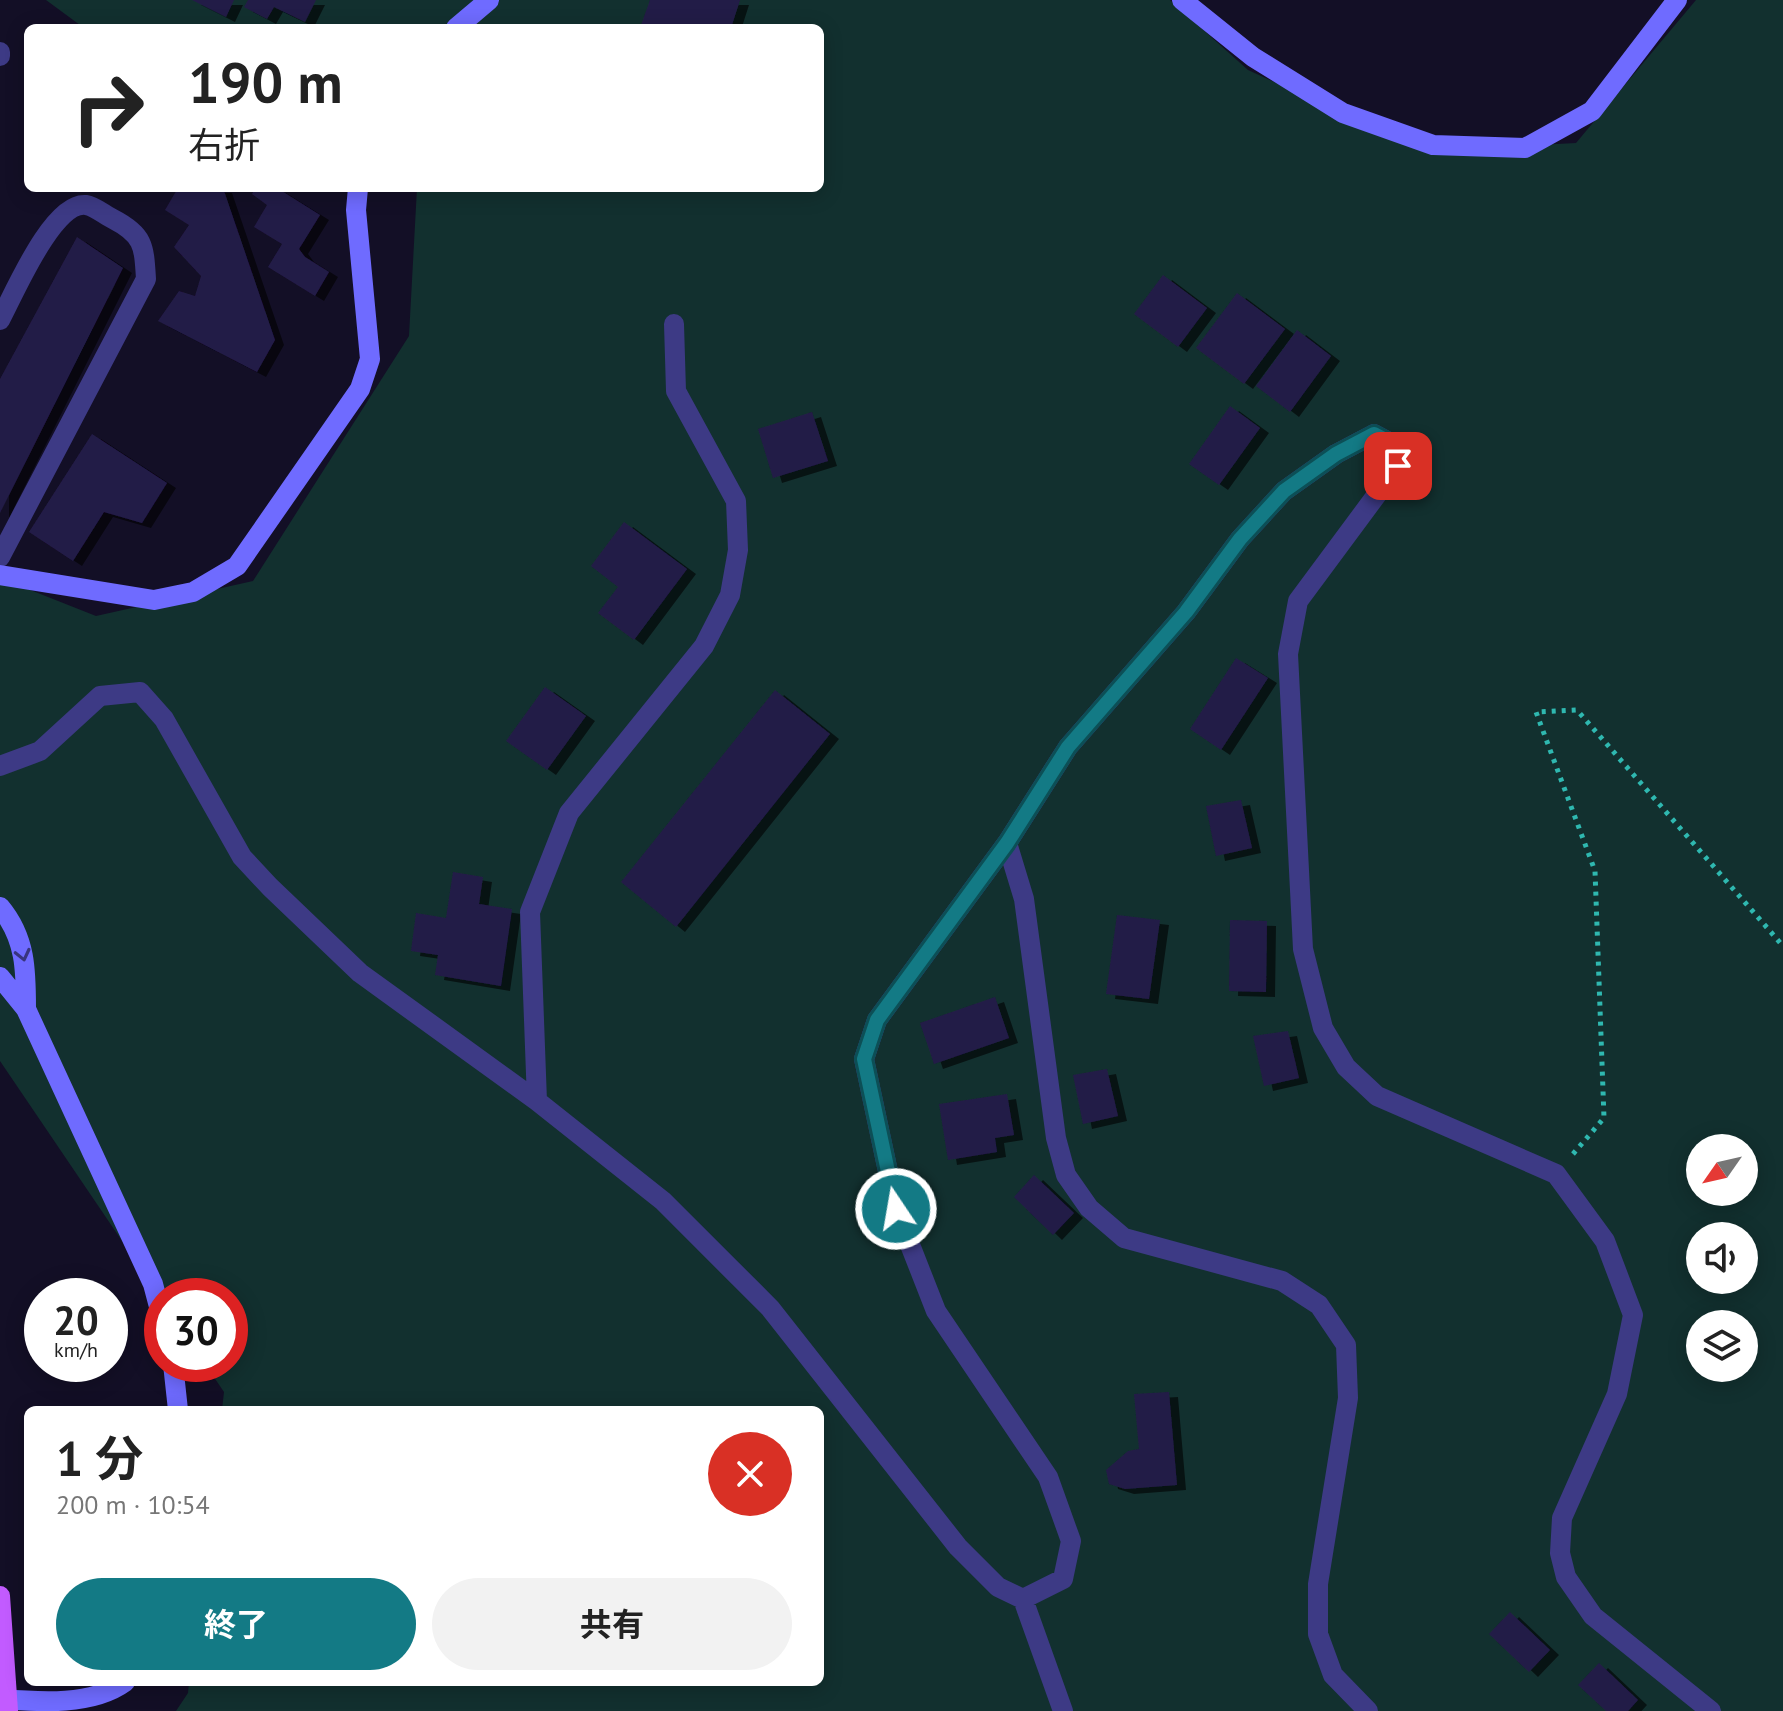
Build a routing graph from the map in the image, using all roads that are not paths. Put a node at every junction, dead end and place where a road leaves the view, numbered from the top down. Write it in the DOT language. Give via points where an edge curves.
graph roads {
  1 [pos="489,0"];
  2 [pos="1182,0"];
  3 [pos="1677,0"];
  4 [pos="461,24"];
  5 [pos="358,192"];
  6 [pos="0,320"];
  7 [pos="674,324"];
  8 [pos="0,557"];
  9 [pos="0,575"];
  10 [pos="0,766"];
  11 [pos="1007,843"];
  12 [pos="0,907"];
  13 [pos="0,977"];
  14 [pos="26,1009"];
  15 [pos="537,1101"];
  16 [pos="150,1278"];
  17 [pos="175,1382"];
  18 [pos="178,1406"];
  19 [pos="0,1596"];
  20 [pos="1023,1599"];
  21 [pos="120,1686"];
  22 [pos="5,1703"];
  23 [pos="1063,1711"];
  24 [pos="1368,1711"];
  25 [pos="1711,1711"];
  1 -- 4 [label="street"];
  2 -- 3 [label="street" via="1253,57 1343,113 1433,145 1525,148 1592,111"];
  5 -- 9 [label="street" via="370,359 360,389 237,566 193,592 154,600"];
  6 -- 8 [label="street" via="55,220 70,208 86,205 131,229 144,248 146,279"];
  7 -- 15 [label="street" via="676,391 736,501 738,550 730,595 704,646 569,813 530,912"];
  10 -- 15 [label="street" via="40,751 100,696 140,692 164,719 242,857 270,887 360,973"];
  11 -- 20 [label="street" via="885,1008 864,1059 896,1209 936,1311 1048,1477 1071,1541 1063,1579"];
  11 -- 24 [label="street" via="1024,899 1056,1138 1066,1175 1124,1238 1282,1281 1319,1305 1346,1345 1348,1398 1318,1584 1318,1634 1333,1675"];
  11 -- 25 [label="street" via="1068,747 1284,491 1374,434 1389,442 1398,466 1298,601 1288,654 1303,949 1323,1028 1346,1067 1377,1096 1556,1174 1605,1241 1633,1315 1617,1394 1562,1518 1560,1553 1566,1577 1593,1616"];
  12 -- 14 [label="street, one-way" via="12,921 26,958"];
  13 -- 14 [label="street"];
  14 -- 16 [label="street"];
  15 -- 20 [label="street" via="663,1201 770,1308 958,1547 998,1587"];
  17 -- 18 [label="street"];
  19 -- 22 [label="main road"];
  20 -- 23 [label="street"];
  21 -- 22 [label="street" via="111,1693 76,1699"];
}
